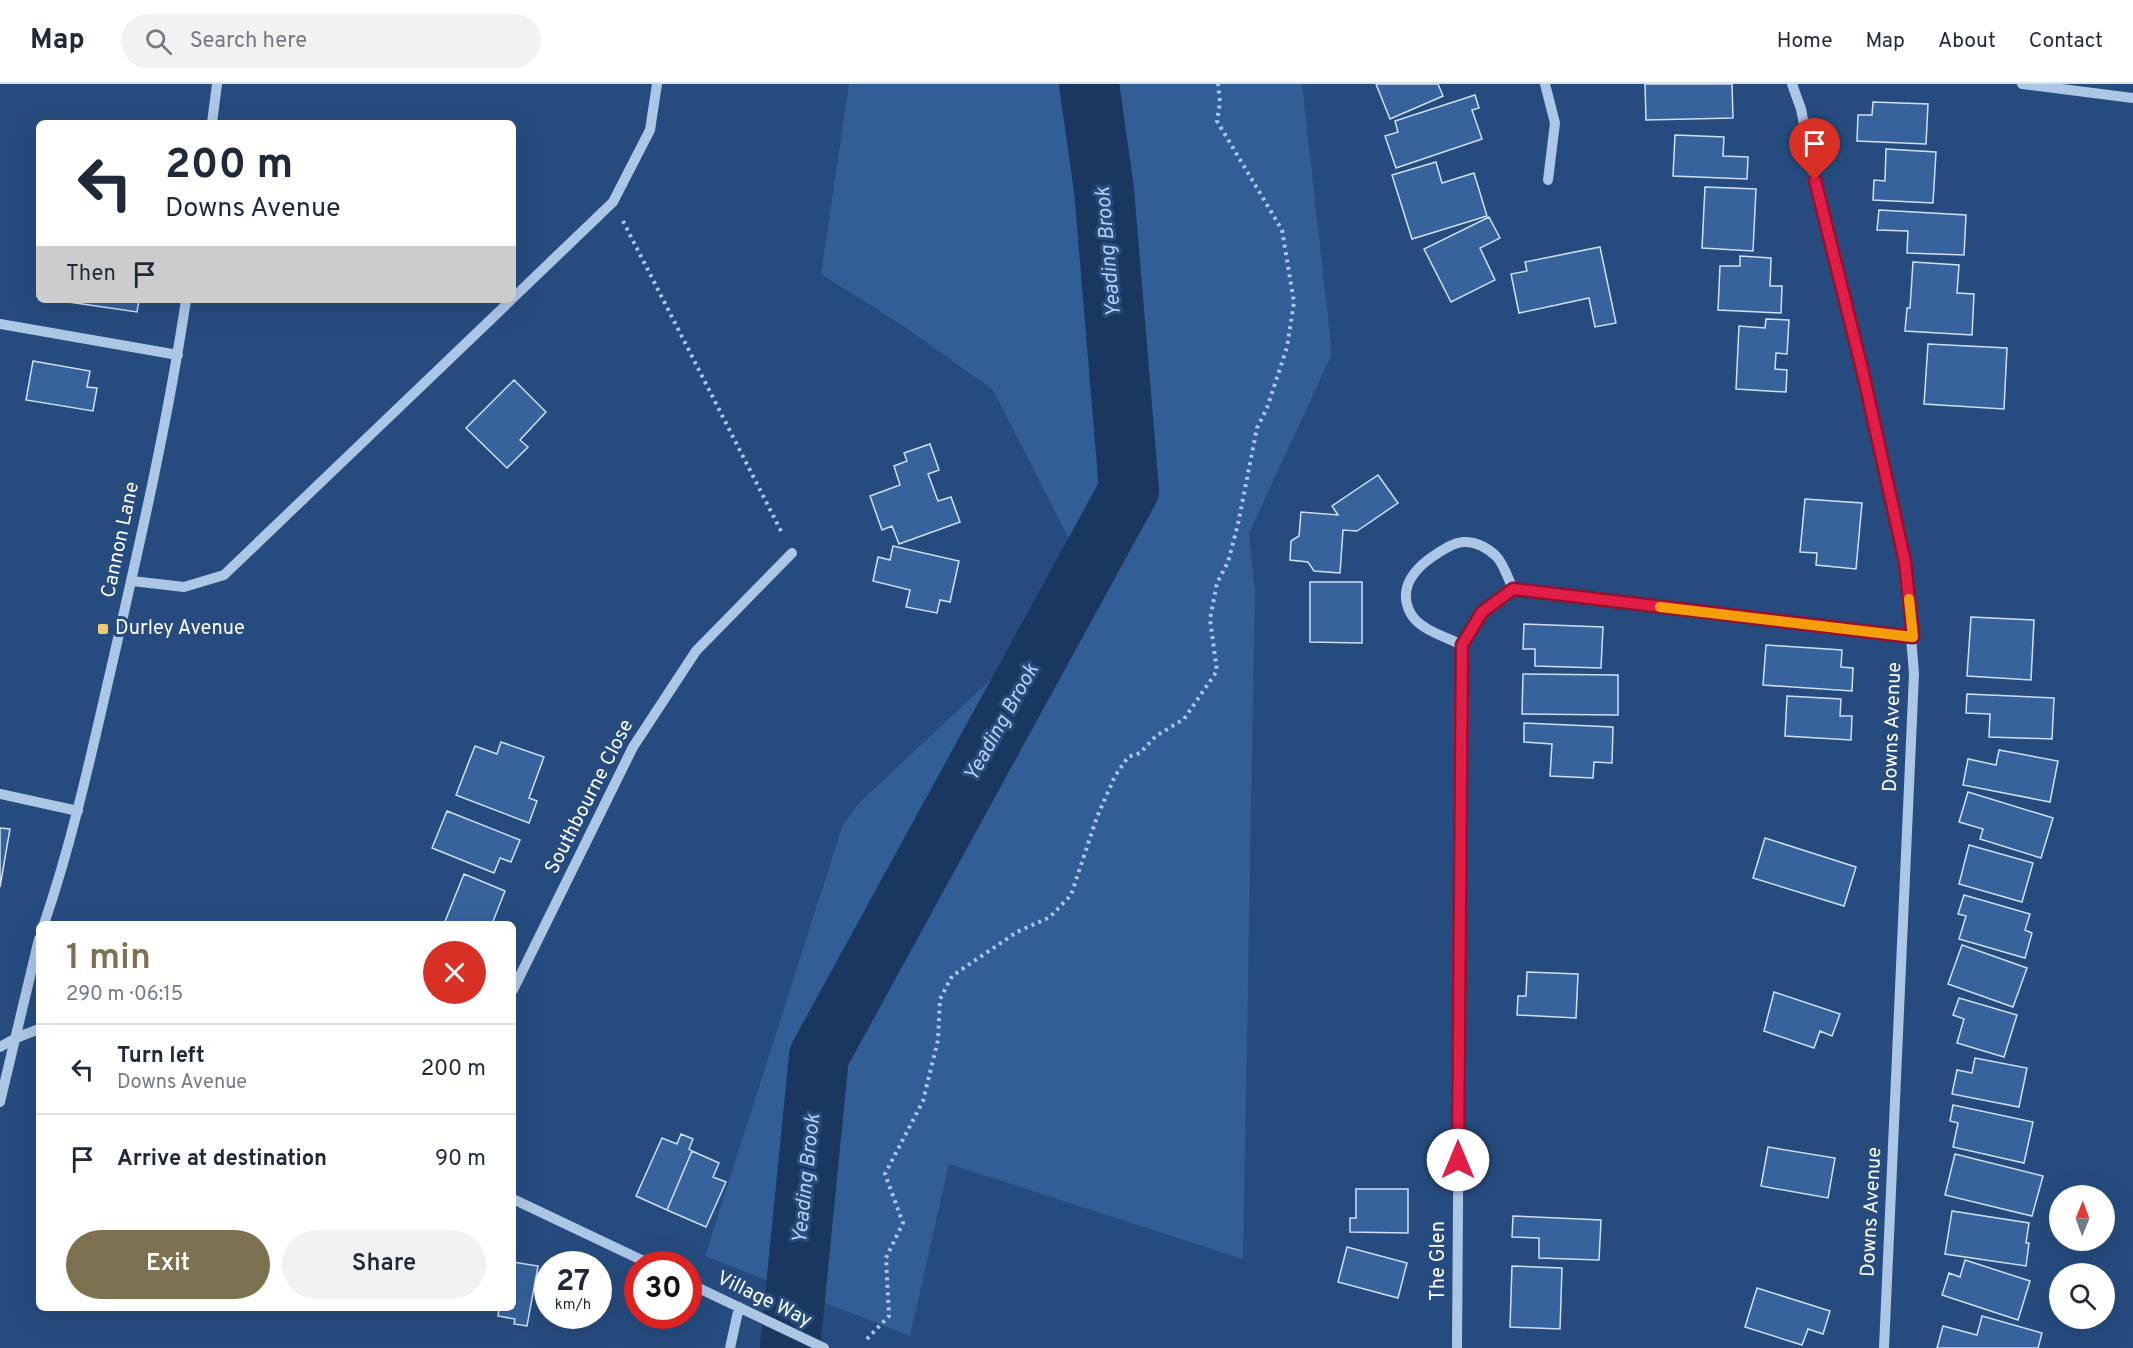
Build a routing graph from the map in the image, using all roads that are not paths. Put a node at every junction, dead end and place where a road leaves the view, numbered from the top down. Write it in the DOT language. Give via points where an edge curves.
graph roads {
  1 [pos="217,84"];
  2 [pos="657,84"];
  3 [pos="1545,84"];
  4 [pos="1792,84"];
  5 [pos="2022,84"];
  6 [pos="2133,98"];
  7 [pos="212,120"];
  8 [pos="1548,180"];
  9 [pos="516,295"];
  10 [pos="186,303"];
  11 [pos="508,303"];
  12 [pos="0,324"];
  13 [pos="178,355"];
  14 [pos="792,554"];
  15 [pos="132,581"];
  16 [pos="1513,589"];
  17 [pos="1913,637"];
  18 [pos="1462,645"];
  19 [pos="0,794"];
  20 [pos="78,811"];
  21 [pos="45,921"];
  22 [pos="36,952"];
  23 [pos="516,984"];
  24 [pos="36,1030"];
  25 [pos="16,1038"];
  26 [pos="0,1047"];
  27 [pos="0,1102"];
  28 [pos="516,1200"];
  29 [pos="624,1252"];
  30 [pos="702,1290"];
  31 [pos="739,1307"];
  32 [pos="730,1348"];
  33 [pos="824,1348"];
  34 [pos="1457,1348"];
  35 [pos="1884,1348"];
  1 -- 7 [label="street"];
  2 -- 9 [label="street" via="650,130 614,202"];
  3 -- 8 [label="street" via="1555,123"];
  4 -- 17 [label="street, Downs Avenue" via="1903,551"];
  5 -- 6 [label="street"];
  10 -- 13 [label="street, Cannon Lane"];
  11 -- 15 [label="street" via="224,574 184,587"];
  12 -- 13 [label="street"];
  13 -- 15 [label="street, Cannon Lane"];
  14 -- 23 [label="street, Southbourne Close" via="696,651 633,747"];
  15 -- 20 [label="street, Cannon Lane"];
  16 -- 17 [label="street"];
  16 -- 18 [label="street" via="1482,612"];
  16 -- 18 [label="street" via="1497,557 1482,545 1450,545 1422,563 1410,577 1406,596 1411,614 1421,625"];
  17 -- 35 [label="street, Downs Avenue"];
  18 -- 34 [label="street, The Glen"];
  19 -- 20 [label="street"];
  20 -- 21 [label="street, Cannon Lane"];
  22 -- 25 [label="street"];
  24 -- 25 [label="street"];
  25 -- 26 [label="street"];
  25 -- 27 [label="street"];
  28 -- 29 [label="street"];
  30 -- 31 [label="street, Village Way"];
  31 -- 32 [label="street"];
  31 -- 33 [label="street, Village Way"];
}
